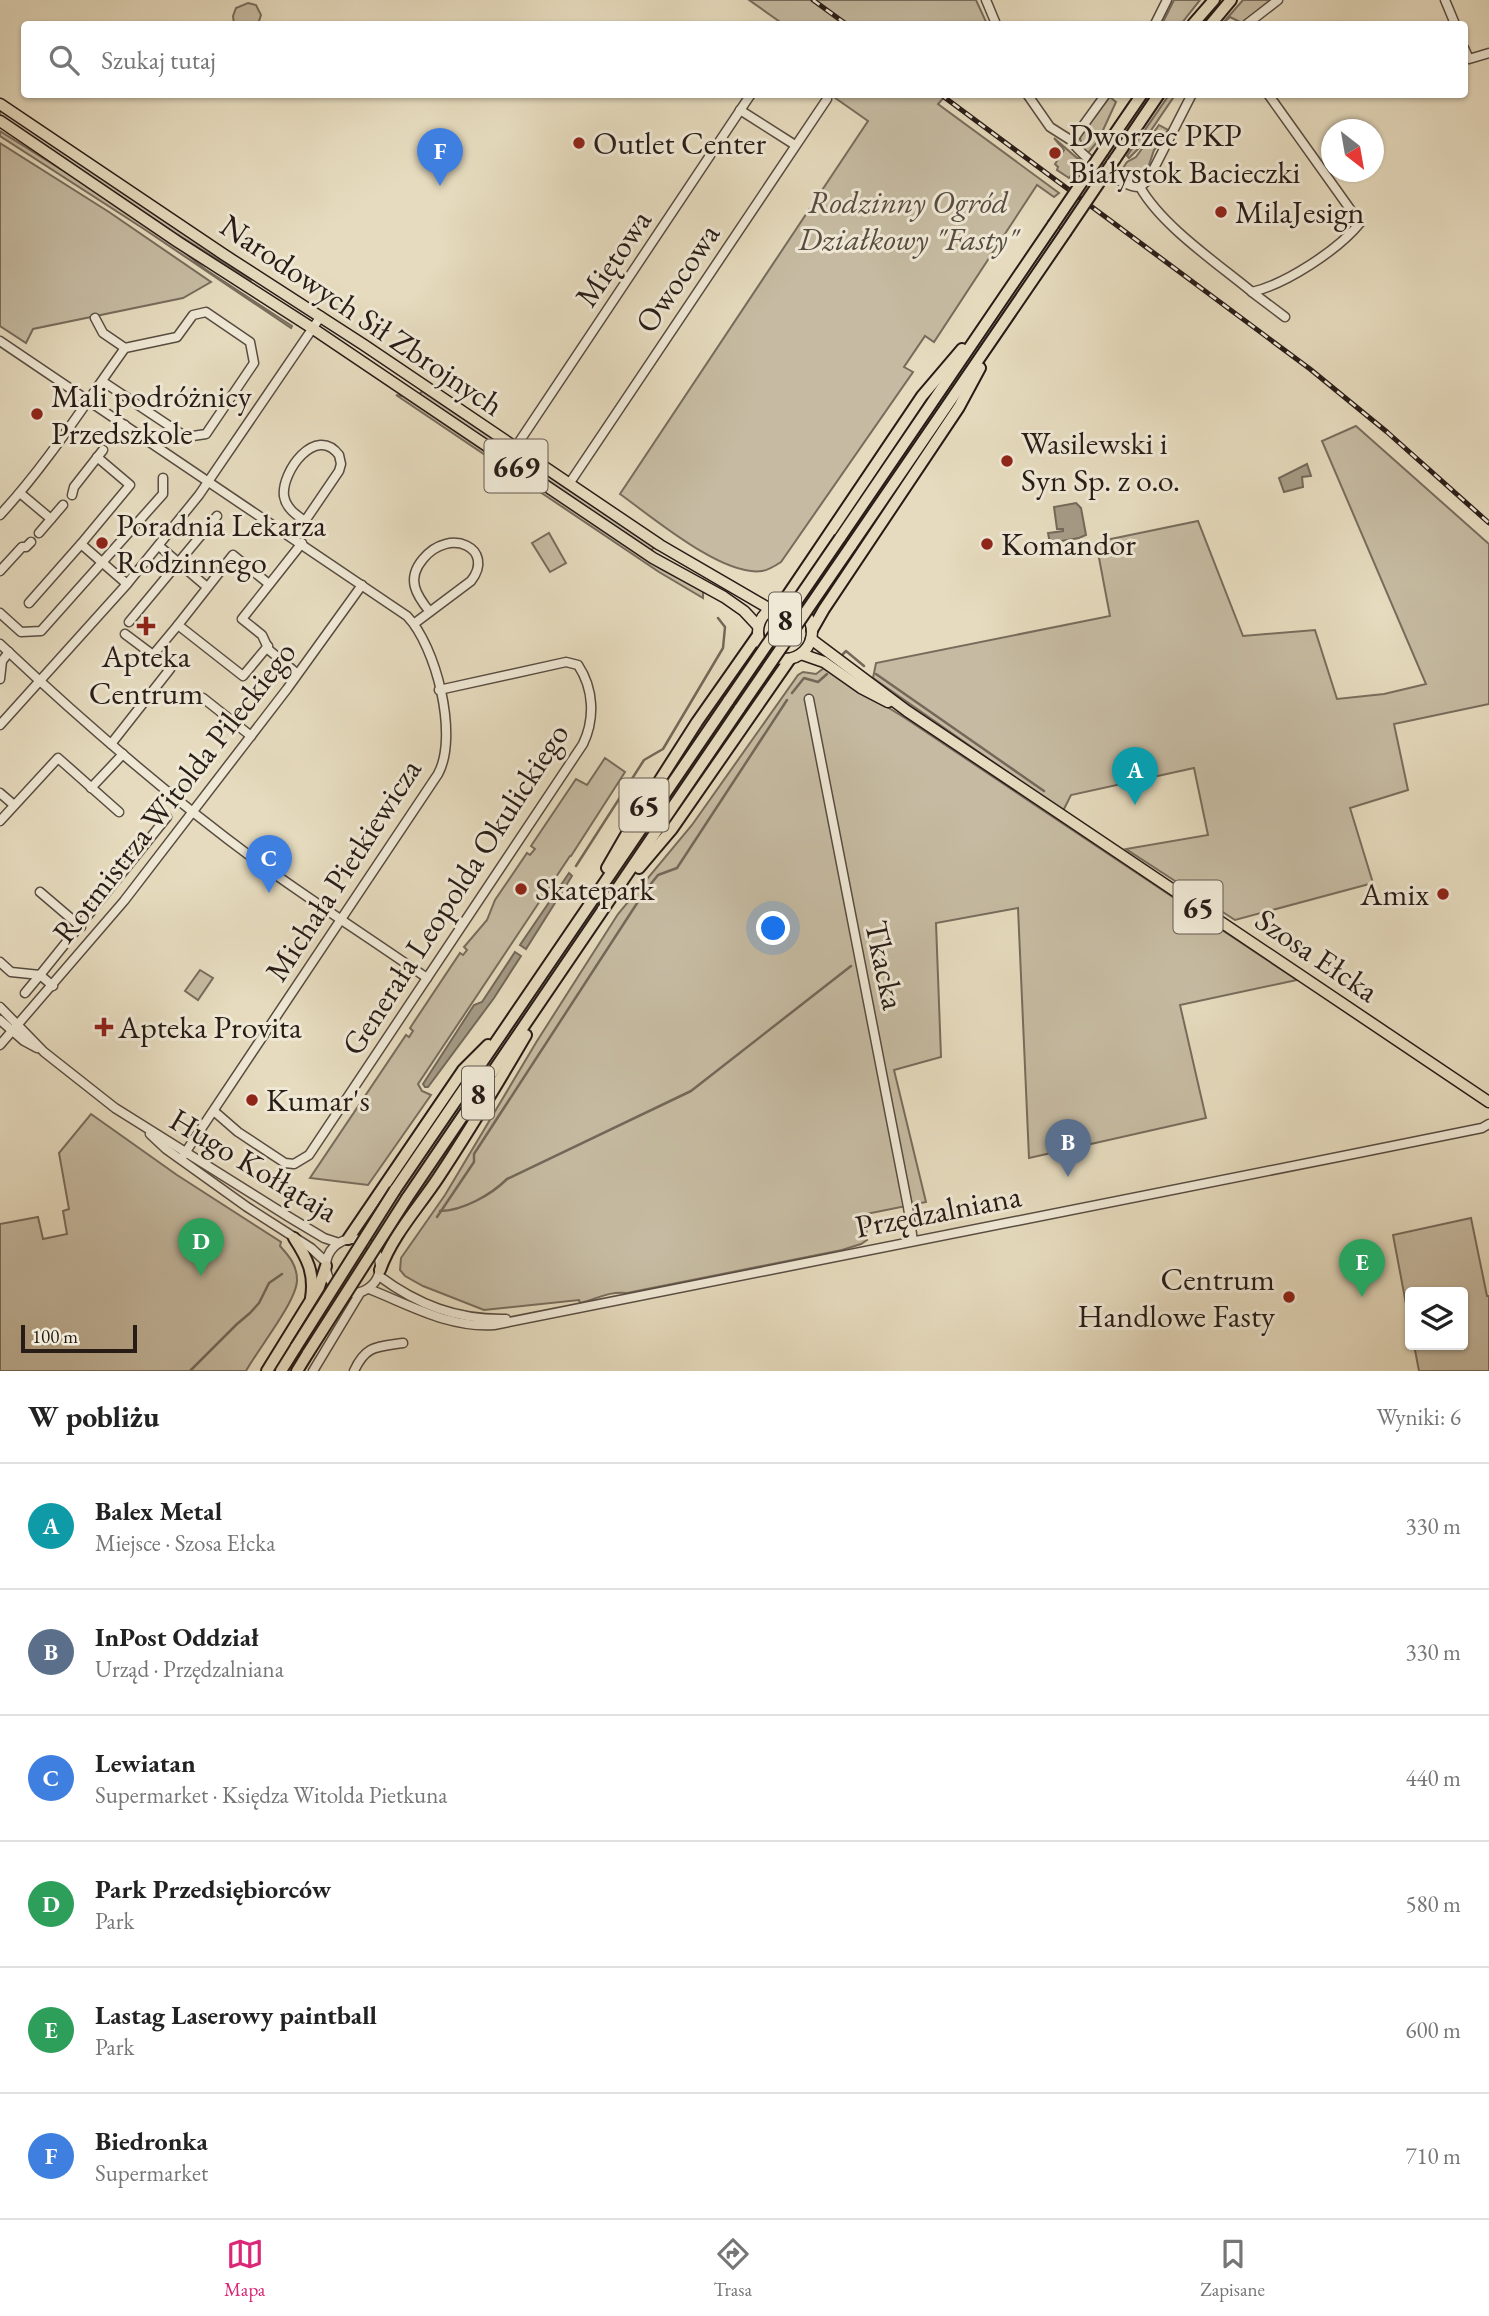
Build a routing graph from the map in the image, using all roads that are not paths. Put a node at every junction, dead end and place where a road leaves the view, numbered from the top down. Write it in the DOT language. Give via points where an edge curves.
graph roads {
  1 [pos="986,0"];
  2 [pos="1167,0"];
  3 [pos="1212,0"];
  4 [pos="1231,0"];
  5 [pos="1278,0"];
  6 [pos="1445,0"];
  7 [pos="995,21"];
  8 [pos="1156,21"];
  9 [pos="1196,21"];
  10 [pos="1214,21"];
  11 [pos="1251,21"];
  12 [pos="1454,21"];
  13 [pos="1489,53"];
  14 [pos="1468,56"];
  15 [pos="748,98"];
  16 [pos="1030,98"];
  17 [pos="1103,98"];
  18 [pos="1139,98"];
  19 [pos="1156,98"];
  20 [pos="1190,98"];
  21 [pos="1271,98"];
  22 [pos="827,99"];
  23 [pos="0,104"];
  24 [pos="740,110"];
  25 [pos="0,121"];
  26 [pos="1072,141"];
  27 [pos="795,145"];
  28 [pos="1140,187"];
  29 [pos="265,280"];
  30 [pos="257,292"];
  31 [pos="1252,292"];
  32 [pos="321,316"];
  33 [pos="1285,317"];
  34 [pos="95,318"];
  35 [pos="313,328"];
  36 [pos="975,338"];
  37 [pos="0,341"];
  38 [pos="989,346"];
  39 [pos="125,348"];
  40 [pos="372,350"];
  41 [pos="362,363"];
  42 [pos="102,381"];
  43 [pos="90,401"];
  44 [pos="125,425"];
  45 [pos="111,440"];
  46 [pos="515,448"];
  47 [pos="163,478"];
  48 [pos="209,480"];
  49 [pos="569,484"];
  50 [pos="20,493"];
  51 [pos="72,495"];
  52 [pos="63,505"];
  53 [pos="0,515"];
  54 [pos="217,516"];
  55 [pos="51,519"];
  56 [pos="305,521"];
  57 [pos="39,533"];
  58 [pos="298,540"];
  59 [pos="31,542"];
  60 [pos="81,544"];
  61 [pos="660,545"];
  62 [pos="159,546"];
  63 [pos="653,558"];
  64 [pos="102,563"];
  65 [pos="179,564"];
  66 [pos="0,571"];
  67 [pos="127,584"];
  68 [pos="269,584"];
  69 [pos="362,585"];
  70 [pos="207,587"];
  71 [pos="29,603"];
  72 [pos="775,607"];
  73 [pos="430,612"];
  74 [pos="0,613"];
  75 [pos="129,622"];
  76 [pos="415,624"];
  77 [pos="178,625"];
  78 [pos="758,630"];
  79 [pos="125,634"];
  80 [pos="812,635"];
  81 [pos="0,643"];
  82 [pos="268,646"];
  83 [pos="9,652"];
  84 [pos="153,655"];
  85 [pos="795,656"];
  86 [pos="294,671"];
  87 [pos="0,679"];
  88 [pos="40,680"];
  89 [pos="866,680"];
  90 [pos="851,682"];
  91 [pos="439,690"];
  92 [pos="203,698"];
  93 [pos="809,699"];
  94 [pos="907,711"];
  95 [pos="0,725"];
  96 [pos="251,736"];
  97 [pos="111,744"];
  98 [pos="123,754"];
  99 [pos="91,788"];
  100 [pos="0,793"];
  101 [pos="14,805"];
  102 [pos="193,811"];
  103 [pos="119,812"];
  104 [pos="167,817"];
  105 [pos="0,821"];
  106 [pos="109,891"];
  107 [pos="40,892"];
  108 [pos="613,896"];
  109 [pos="124,901"];
  110 [pos="591,903"];
  111 [pos="341,920"];
  112 [pos="81,927"];
  113 [pos="0,962"];
  114 [pos="40,975"];
  115 [pos="427,978"];
  116 [pos="53,986"];
  117 [pos="550,989"];
  118 [pos="25,993"];
  119 [pos="0,1007"];
  120 [pos="0,1020"];
  121 [pos="507,1026"];
  122 [pos="16,1028"];
  123 [pos="0,1045"];
  124 [pos="1489,1102"];
  125 [pos="215,1112"];
  126 [pos="1489,1124"];
  127 [pos="184,1156"];
  128 [pos="294,1238"];
  129 [pos="344,1241"];
  130 [pos="913,1241"];
  131 [pos="326,1264"];
  132 [pos="380,1273"];
  133 [pos="365,1291"];
  134 [pos="310,1301"];
  135 [pos="520,1319"];
  136 [pos="403,1343"];
  137 [pos="267,1371"];
  138 [pos="281,1371"];
  139 [pos="297,1371"];
  140 [pos="313,1371"];
  141 [pos="354,1371"];
  1 -- 7 [label="street"];
  2 -- 8 [label="street"];
  3 -- 9 [label="highway"];
  4 -- 10 [label="highway"];
  5 -- 11 [label="street"];
  6 -- 12 [label="street"];
  13 -- 14 [label="street"];
  15 -- 24 [label="street, Miętowa"];
  16 -- 26 [label="street" via="1050,127"];
  17 -- 26 [label="street"];
  18 -- 36 [label="highway, 8, bridge"];
  19 -- 38 [label="highway, 8, bridge"];
  20 -- 28 [label="street" via="1148,180"];
  21 -- 31 [label="street" via="1360,223 1315,261"];
  22 -- 27 [label="street, Owocowa"];
  23 -- 29 [label="main road, Narodowych Sił Zbrojnych / 669"];
  24 -- 27 [label="street"];
  24 -- 46 [label="street, Miętowa"];
  25 -- 30 [label="main road, Narodowych Sił Zbrojnych / 669"];
  26 -- 28 [label="street" via="1079,152 1123,182"];
  27 -- 49 [label="street, Owocowa"];
  28 -- 31 [label="street" via="1182,235"];
  29 -- 30 [label="main road"];
  29 -- 32 [label="main road, Narodowych Sił Zbrojnych / 669"];
  30 -- 35 [label="main road, Narodowych Sił Zbrojnych / 669"];
  31 -- 33 [label="street"];
  32 -- 35 [label="street"];
  32 -- 40 [label="main road, Narodowych Sił Zbrojnych / 669"];
  34 -- 39 [label="street" via="103,333"];
  35 -- 41 [label="main road, Narodowych Sił Zbrojnych / 669"];
  35 -- 48 [label="street"];
  36 -- 72 [label="highway" via="922,396"];
  36 -- 110 [label="highway, 8, bridge"];
  37 -- 43 [label="street, Michała Pietkiewicza"];
  38 -- 80 [label="highway" via="959,407 824,609"];
  38 -- 108 [label="highway, 8, bridge"];
  39 -- 42 [label="street"];
  39 -- 42 [label="street" via="177,337 193,315 206,312 250,342 254,363 206,434 186,437"];
  40 -- 41 [label="main road"];
  40 -- 46 [label="main road, Narodowych Sił Zbrojnych / 669"];
  41 -- 63 [label="main road, Narodowych Sił Zbrojnych / 669"];
  42 -- 43 [label="street"];
  43 -- 44 [label="street, Michała Pietkiewicza"];
  43 -- 50 [label="street"];
  44 -- 45 [label="street"];
  44 -- 48 [label="street, Michała Pietkiewicza"];
  46 -- 49 [label="main road, Narodowych Sił Zbrojnych / 669"];
  47 -- 64 [label="street" via="163,494"];
  48 -- 58 [label="street, Michała Pietkiewicza"];
  48 -- 62 [label="street"];
  49 -- 61 [label="main road, Narodowych Sił Zbrojnych / 669"];
  50 -- 53 [label="street"];
  50 -- 55 [label="street"];
  51 -- 60 [label="street" via="100,454 130,485"];
  52 -- 55 [label="street"];
  54 -- 65 [label="street"];
  55 -- 57 [label="street"];
  56 -- 56 [label="street" via="287,504 286,482 305,452 319,444 328,445 339,455 340,467"];
  56 -- 58 [label="street"];
  58 -- 68 [label="street"];
  58 -- 69 [label="street, Michała Pietkiewicza"];
  59 -- 66 [label="street"];
  60 -- 64 [label="street"];
  60 -- 71 [label="street"];
  61 -- 63 [label="main road"];
  61 -- 72 [label="main road, Narodowych Sił Zbrojnych / 669"];
  62 -- 65 [label="street"];
  62 -- 67 [label="street"];
  63 -- 78 [label="main road, Narodowych Sił Zbrojnych / 669" via="724,597 744,611"];
  64 -- 67 [label="street"];
  64 -- 74 [label="street" via="41,631 21,632"];
  65 -- 70 [label="street"];
  65 -- 75 [label="street"];
  67 -- 88 [label="street"];
  68 -- 70 [label="street" via="233,555"];
  68 -- 82 [label="street" via="242,619"];
  69 -- 76 [label="street, Michała Pietkiewicza"];
  69 -- 96 [label="street, Rotmistrza Witolda Pileckiego"];
  70 -- 77 [label="street"];
  72 -- 78 [label="main road, 65" via="764,613"];
  72 -- 80 [label="main road, 65" via="798,608 810,621"];
  73 -- 73 [label="street" via="475,576 479,565 468,546 443,543 428,553 414,572 414,588"];
  73 -- 76 [label="street"];
  76 -- 91 [label="street, Michała Pietkiewicza" via="430,652"];
  77 -- 82 [label="street" via="243,676"];
  77 -- 84 [label="street"];
  78 -- 85 [label="main road, 65" via="765,651 772,656"];
  78 -- 110 [label="highway, 65" via="637,816"];
  79 -- 84 [label="street"];
  80 -- 85 [label="main road, 65" via="808,647"];
  80 -- 89 [label="main road, Szosa Ełcka / 65"];
  81 -- 83 [label="street"];
  82 -- 86 [label="street"];
  83 -- 87 [label="street" via="2,661"];
  83 -- 88 [label="street"];
  84 -- 97 [label="street" via="170,669"];
  85 -- 90 [label="main road, Szosa Ełcka / 65" via="824,662"];
  85 -- 108 [label="highway, 65" via="671,829"];
  88 -- 95 [label="street"];
  88 -- 97 [label="street"];
  89 -- 90 [label="main road"];
  89 -- 94 [label="main road, Szosa Ełcka / 65"];
  90 -- 94 [label="main road, Szosa Ełcka / 65"];
  91 -- 111 [label="street, Michała Pietkiewicza" via="447,732 441,769"];
  91 -- 115 [label="street, Generała Leopolda Okulickiego" via="566,662 578,665 585,675 593,714 583,744"];
  92 -- 96 [label="street"];
  93 -- 130 [label="street, Tkacka"];
  94 -- 124 [label="main road, Szosa Ełcka / 65"];
  96 -- 102 [label="street, Rotmistrza Witolda Pileckiego"];
  97 -- 98 [label="street"];
  98 -- 99 [label="street"];
  98 -- 102 [label="street"];
  99 -- 101 [label="street" via="58,758"];
  99 -- 103 [label="street"];
  100 -- 101 [label="street"];
  101 -- 105 [label="street"];
  102 -- 109 [label="street, Rotmistrza Witolda Pileckiego"];
  102 -- 111 [label="street"];
  104 -- 106 [label="street"];
  106 -- 109 [label="street"];
  106 -- 112 [label="street"];
  107 -- 112 [label="street"];
  108 -- 117 [label="highway, 8"];
  109 -- 116 [label="street, Rotmistrza Witolda Pileckiego"];
  110 -- 121 [label="highway, 8"];
  111 -- 115 [label="street"];
  111 -- 125 [label="street, Michała Pietkiewicza"];
  112 -- 114 [label="street"];
  113 -- 114 [label="street" via="11,972"];
  114 -- 116 [label="street"];
  114 -- 118 [label="street"];
  115 -- 125 [label="street, Generała Leopolda Okulickiego" via="302,1161 285,1163"];
  116 -- 122 [label="street, Rotmistrza Witolda Pileckiego"];
  117 -- 132 [label="highway" via="494,1091 391,1245"];
  117 -- 139 [label="highway, 8, bridge" via="407,1198"];
  119 -- 122 [label="street, Hugo Kołłątaja"];
  120 -- 122 [label="street, Hugo Kołłątaja"];
  121 -- 129 [label="highway" via="463,1070"];
  121 -- 138 [label="highway, 8, bridge"];
  122 -- 123 [label="street, Rotmistrza Witolda Pileckiego"];
  122 -- 127 [label="street, Hugo Kołłątaja" via="85,1086"];
  125 -- 127 [label="street, Michała Pietkiewicza"];
  126 -- 130 [label="street, Przędzalniana"];
  127 -- 128 [label="street, Hugo Kołłątaja"];
  127 -- 129 [label="street, Hugo Kołłątaja" via="317,1234"];
  128 -- 131 [label="street, Hugo Kołłątaja" via="312,1248"];
  128 -- 134 [label="highway" via="312,1273"];
  129 -- 131 [label="street" via="329,1253"];
  129 -- 132 [label="street" via="369,1244 378,1255"];
  130 -- 135 [label="street, Przędzalniana"];
  131 -- 133 [label="street" via="329,1280 339,1290"];
  131 -- 134 [label="highway"];
  132 -- 133 [label="street"];
  132 -- 135 [label="street, Przędzalniana" via="415,1300 448,1313"];
  133 -- 135 [label="street, Przędzalniana" via="449,1321 484,1326"];
  133 -- 140 [label="street"];
  134 -- 137 [label="highway"];
  136 -- 141 [label="street" via="370,1349"];
}
